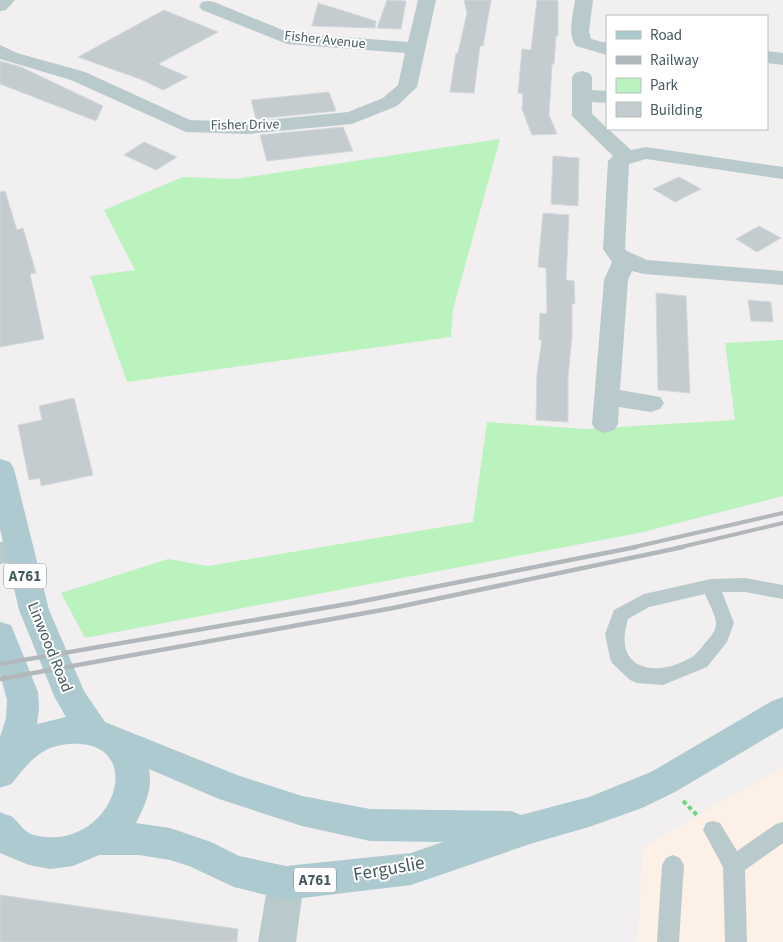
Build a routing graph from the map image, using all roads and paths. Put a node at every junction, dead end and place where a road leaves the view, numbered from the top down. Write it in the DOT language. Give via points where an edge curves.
graph roads {
  1 [pos="6,0"];
  2 [pos="427,0"];
  3 [pos="584,0"];
  4 [pos="213,3"];
  5 [pos="0,6"];
  6 [pos="190,16"];
  7 [pos="417,48"];
  8 [pos="606,49"];
  9 [pos="0,51"];
  10 [pos="768,57"];
  11 [pos="783,59"];
  12 [pos="606,97"];
  13 [pos="627,157"];
  14 [pos="783,173"];
  15 [pos="625,260"];
  16 [pos="783,278"];
  17 [pos="607,397"];
  18 [pos="652,403"];
  19 [pos="605,424"];
  20 [pos="0,469"];
  21 [pos="10,552"];
  22 [pos="711,586"];
  23 [pos="783,592"];
  24 [pos="0,634"];
  25 [pos="783,711"];
  26 [pos="103,735"];
  27 [pos="4,766"];
  28 [pos="663,782"];
  29 [pos="533,827"];
  30 [pos="0,828"];
  31 [pos="712,830"];
  32 [pos="783,831"];
  33 [pos="98,839"];
  34 [pos="673,865"];
  35 [pos="734,865"];
  36 [pos="286,883"];
  37 [pos="277,942"];
  38 [pos="668,942"];
  39 [pos="736,942"];
  1 -- 5 [label="street"];
  2 -- 7 [label="street, Fisher Drive"];
  3 -- 8 [label="street" via="580,31 583,42"];
  4 -- 6 [label="street, Fisher Avenue"];
  4 -- 7 [label="street, Fisher Avenue" via="288,38"];
  7 -- 9 [label="street, Fisher Drive" via="407,87 390,102 352,118 247,128 186,126 78,76 10,57"];
  10 -- 11 [label="street"];
  12 -- 13 [label="street" via="582,86 582,116"];
  13 -- 14 [label="street" via="646,153"];
  13 -- 15 [label="street" via="619,161 614,248 616,255"];
  15 -- 16 [label="street" via="644,266"];
  15 -- 17 [label="street" via="616,280"];
  17 -- 18 [label="street"];
  17 -- 19 [label="street"];
  20 -- 21 [label="main road, Linwood Road / A761"];
  21 -- 26 [label="main road, Linwood Road / A761" via="71,698"];
  22 -- 22 [label="lane" via="644,601 620,615 614,634 618,658 637,675 662,677 700,662 721,637 725,623"];
  22 -- 23 [label="lane" via="745,585"];
  24 -- 27 [label="main road, A761" via="23,703 18,731"];
  25 -- 28 [label="main road, Ferguslie / A761"];
  26 -- 27 [label="main road, A761" via="70,730 47,734 26,744"];
  26 -- 29 [label="main road, Ferguslie / A761" via="231,788 302,811 370,825"];
  26 -- 33 [label="main road, A761" via="127,753 134,772 134,792 126,812"];
  28 -- 29 [label="main road, Ferguslie / A761" via="588,812"];
  28 -- 31 [label="path"];
  29 -- 36 [label="main road, Ferguslie / A761" via="411,869"];
  30 -- 33 [label="main road, A761" via="4,835 21,847 42,853 66,852"];
  31 -- 35 [label="lane"];
  32 -- 35 [label="lane"];
  33 -- 36 [label="main road, Ferguslie / A761" via="139,839 170,844 198,853 234,871"];
  34 -- 38 [label="lane"];
  35 -- 39 [label="lane"];
  36 -- 37 [label="street"];
}
